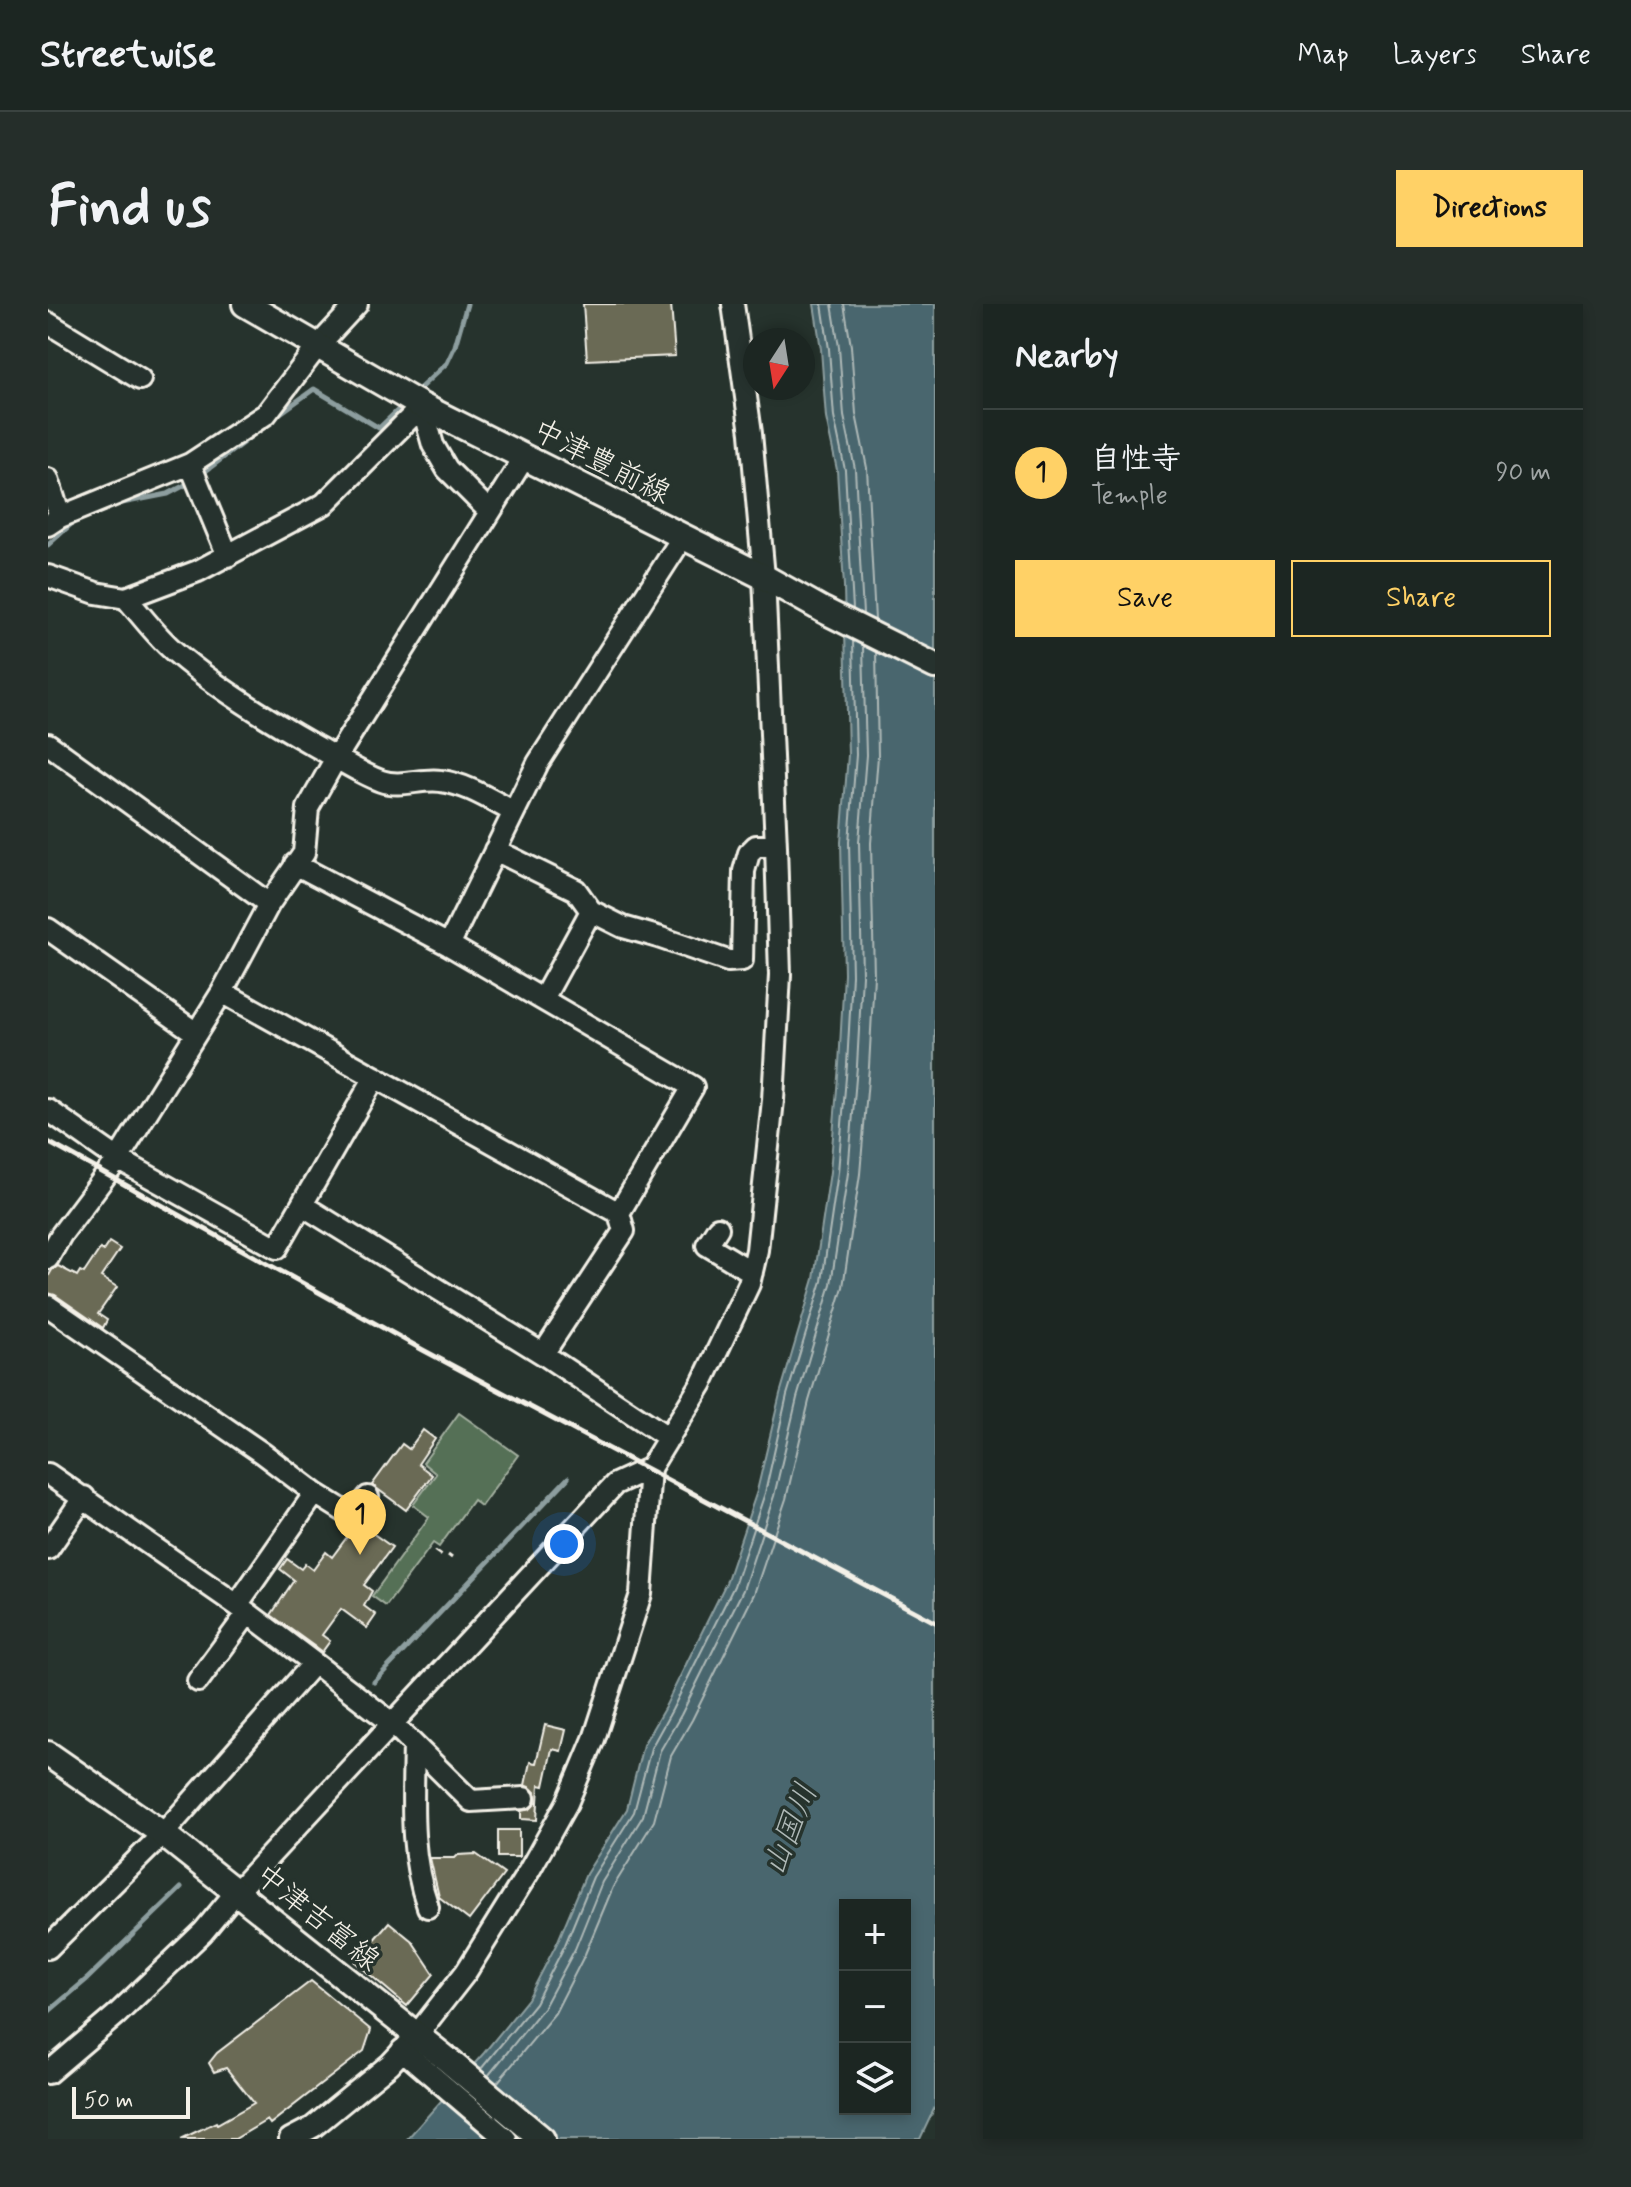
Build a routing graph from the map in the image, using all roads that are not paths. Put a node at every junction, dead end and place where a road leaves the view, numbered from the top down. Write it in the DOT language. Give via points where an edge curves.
graph roads {
  1 [pos="245,304"];
  2 [pos="357,304"];
  3 [pos="733,304"];
  4 [pos="48,323"];
  5 [pos="317,347"];
  6 [pos="140,379"];
  7 [pos="422,406"];
  8 [pos="524,458"];
  9 [pos="190,464"];
  10 [pos="48,479"];
  11 [pos="490,512"];
  12 [pos="54,521"];
  13 [pos="682,538"];
  14 [pos="228,556"];
  15 [pos="48,576"];
  16 [pos="764,577"];
  17 [pos="126,598"];
  18 [pos="935,666"];
  19 [pos="48,744"];
  20 [pos="336,758"];
  21 [pos="514,812"];
  22 [pos="776,846"];
  23 [pos="495,850"];
  24 [pos="295,864"];
  25 [pos="269,904"];
  26 [pos="591,911"];
  27 [pos="48,929"];
  28 [pos="449,945"];
  29 [pos="222,992"];
  30 [pos="543,999"];
  31 [pos="196,1033"];
  32 [pos="375,1077"];
  33 [pos="48,1110"];
  34 [pos="118,1159"];
  35 [pos="302,1205"];
  36 [pos="619,1213"];
  37 [pos="718,1228"];
  38 [pos="48,1258"];
  39 [pos="752,1272"];
  40 [pos="48,1306"];
  41 [pos="543,1354"];
  42 [pos="669,1438"];
  43 [pos="650,1468"];
  44 [pos="48,1474"];
  45 [pos="315,1493"];
  46 [pos="84,1497"];
  47 [pos="368,1497"];
  48 [pos="48,1549"];
  49 [pos="242,1609"];
  50 [pos="314,1663"];
  51 [pos="198,1681"];
  52 [pos="393,1724"];
  53 [pos="414,1745"];
  54 [pos="48,1754"];
  55 [pos="524,1798"];
  56 [pos="163,1834"];
  57 [pos="236,1892"];
  58 [pos="428,1907"];
  59 [pos="48,1948"];
  60 [pos="409,2043"];
  61 [pos="48,2073"];
  62 [pos="290,2139"];
  63 [pos="506,2139"];
  64 [pos="542,2139"];
  1 -- 5 [label="main road, 中津豊前線"];
  2 -- 5 [label="street"];
  3 -- 16 [label="street"];
  4 -- 6 [label="street"];
  5 -- 7 [label="main road, 中津豊前線"];
  5 -- 9 [label="street" via="266,414"];
  7 -- 8 [label="main road, 中津豊前線"];
  7 -- 11 [label="street" via="433,445 447,469"];
  7 -- 14 [label="street" via="324,504"];
  8 -- 11 [label="street"];
  8 -- 13 [label="main road, 中津豊前線"];
  9 -- 12 [label="street"];
  9 -- 14 [label="street"];
  10 -- 12 [label="street"];
  11 -- 20 [label="street"];
  13 -- 16 [label="main road, 中津豊前線"];
  13 -- 21 [label="street" via="538,763"];
  14 -- 17 [label="street"];
  15 -- 17 [label="street"];
  16 -- 18 [label="main road, 中津豊前線"];
  16 -- 22 [label="street"];
  17 -- 20 [label="street" via="173,651 255,711"];
  19 -- 25 [label="street"];
  20 -- 21 [label="street" via="388,783 462,785"];
  20 -- 24 [label="street" via="308,808 304,853"];
  21 -- 23 [label="street"];
  22 -- 26 [label="street" via="756,846 746,862 742,960 728,961 623,927"];
  22 -- 39 [label="street" via="780,975 773,1100"];
  23 -- 26 [label="street" via="576,890"];
  23 -- 28 [label="street"];
  24 -- 25 [label="street"];
  24 -- 28 [label="street"];
  25 -- 29 [label="street"];
  26 -- 30 [label="street"];
  27 -- 31 [label="street"];
  28 -- 30 [label="street"];
  29 -- 31 [label="street"];
  29 -- 32 [label="street"];
  30 -- 36 [label="street" via="693,1087"];
  31 -- 34 [label="street"];
  32 -- 35 [label="street"];
  32 -- 36 [label="street"];
  33 -- 34 [label="street"];
  34 -- 35 [label="street" via="277,1248"];
  34 -- 38 [label="street"];
  35 -- 41 [label="street"];
  36 -- 41 [label="street" via="624,1231"];
  37 -- 39 [label="street" via="707,1245"];
  39 -- 42 [label="street" via="702,1383"];
  40 -- 45 [label="street"];
  41 -- 42 [label="street"];
  42 -- 43 [label="street"];
  43 -- 52 [label="street" via="615,1484"];
  43 -- 60 [label="street" via="641,1594 594,1739 567,1803 529,1871 466,1972"];
  44 -- 46 [label="street"];
  45 -- 47 [label="street" via="352,1516"];
  45 -- 49 [label="street"];
  46 -- 48 [label="street"];
  46 -- 49 [label="street"];
  49 -- 50 [label="street"];
  49 -- 51 [label="street"];
  50 -- 52 [label="street"];
  50 -- 56 [label="street"];
  52 -- 53 [label="street"];
  52 -- 57 [label="street"];
  53 -- 55 [label="street" via="471,1801"];
  53 -- 58 [label="street" via="412,1828"];
  54 -- 56 [label="main road, 中津吉富線"];
  56 -- 57 [label="main road, 中津吉富線"];
  56 -- 59 [label="street"];
  57 -- 60 [label="main road, 中津吉富線"];
  57 -- 61 [label="street" via="203,1932"];
  60 -- 62 [label="street" via="313,2127"];
  60 -- 63 [label="street"];
  60 -- 64 [label="main road, 中津吉富線"];
}
